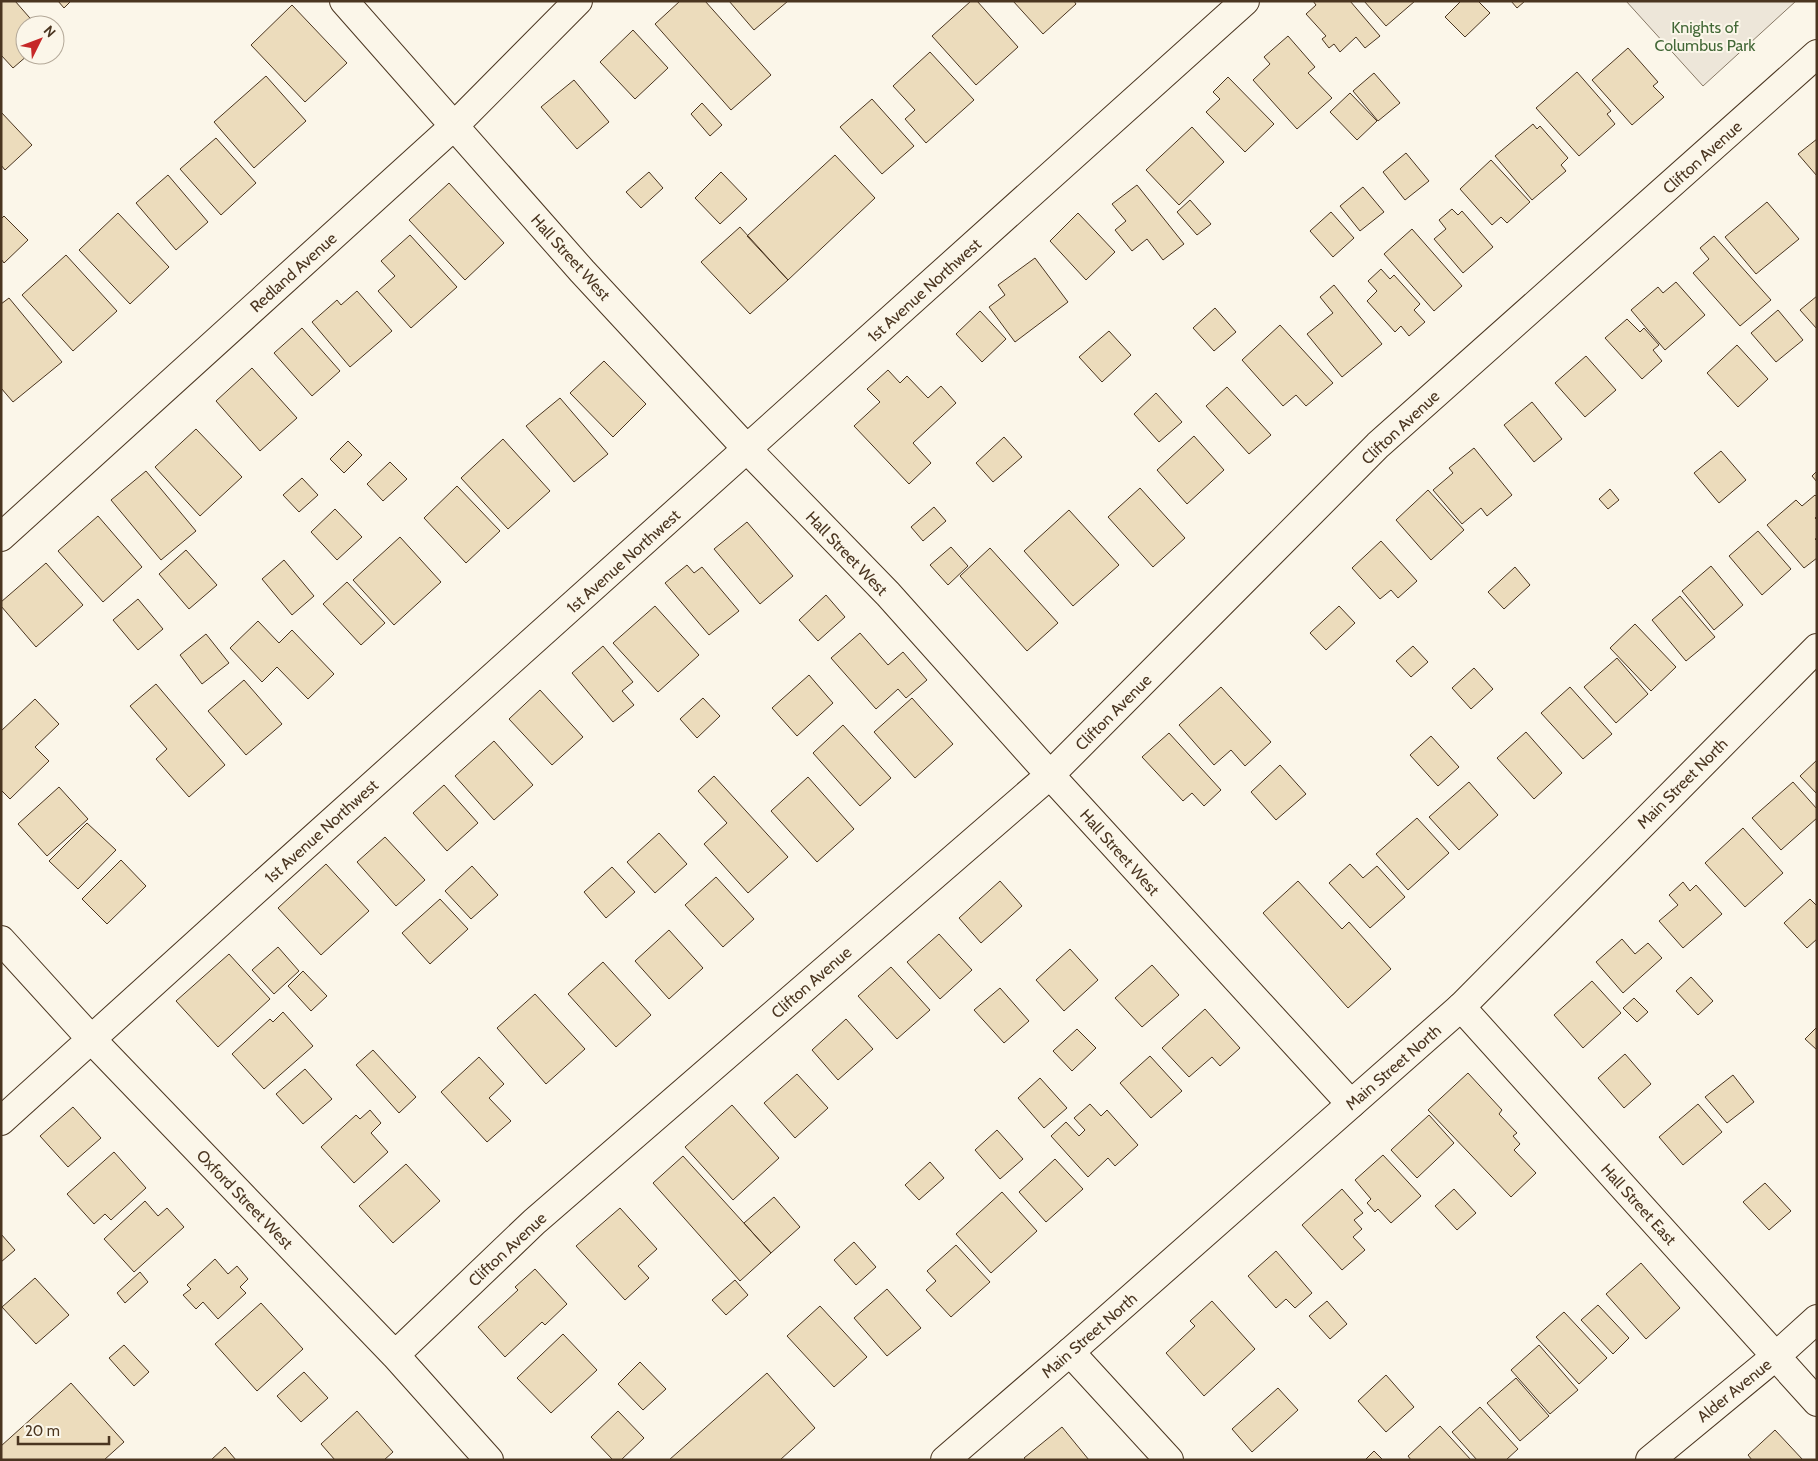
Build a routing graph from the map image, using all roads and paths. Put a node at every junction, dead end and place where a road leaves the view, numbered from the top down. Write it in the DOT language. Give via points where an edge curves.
graph roads {
  1 [pos="344,1"];
  2 [pos="578,1"];
  3 [pos="1246,1"];
  4 [pos="1817,54"];
  5 [pos="454,126"];
  6 [pos="747,450"];
  7 [pos="1,537"];
  8 [pos="1817,648"];
  9 [pos="1050,775"];
  10 [pos="1,940"];
  11 [pos="1461,1007"];
  12 [pos="92,1040"];
  13 [pos="1351,1104"];
  14 [pos="1,1121"];
  15 [pos="1817,1319"];
  16 [pos="1070,1352"];
  17 [pos="395,1355"];
  18 [pos="1776,1356"];
  19 [pos="1817,1402"];
  20 [pos="489,1460"];
  21 [pos="945,1460"];
  22 [pos="1169,1460"];
  23 [pos="1650,1460"];
  1 -- 5 [label="street, Hall Street West"];
  2 -- 5 [label="street, Redland Avenue"];
  3 -- 6 [label="street, 1st Avenue Northwest"];
  4 -- 9 [label="street, Clifton Avenue" via="1378,445"];
  5 -- 6 [label="street, Hall Street West"];
  5 -- 7 [label="street, Redland Avenue"];
  6 -- 9 [label="street, Hall Street West" via="888,594"];
  6 -- 12 [label="street, 1st Avenue Northwest"];
  8 -- 11 [label="street, Main Street North"];
  9 -- 13 [label="street, Hall Street West"];
  9 -- 17 [label="street, Clifton Avenue" via="534,1222"];
  10 -- 12 [label="street, Oxford Street West"];
  11 -- 13 [label="street, Main Street North"];
  11 -- 18 [label="street, Hall Street East"];
  12 -- 14 [label="street, 1st Avenue Northwest"];
  12 -- 17 [label="street, Oxford Street West"];
  13 -- 16 [label="street, Main Street North"];
  15 -- 18 [label="street, Alder Avenue"];
  16 -- 21 [label="street, Main Street North"];
  16 -- 22 [label="street"];
  17 -- 20 [label="street, Oxford Street West"];
  18 -- 19 [label="street, Hall Street East"];
  18 -- 23 [label="street, Alder Avenue"];
}
